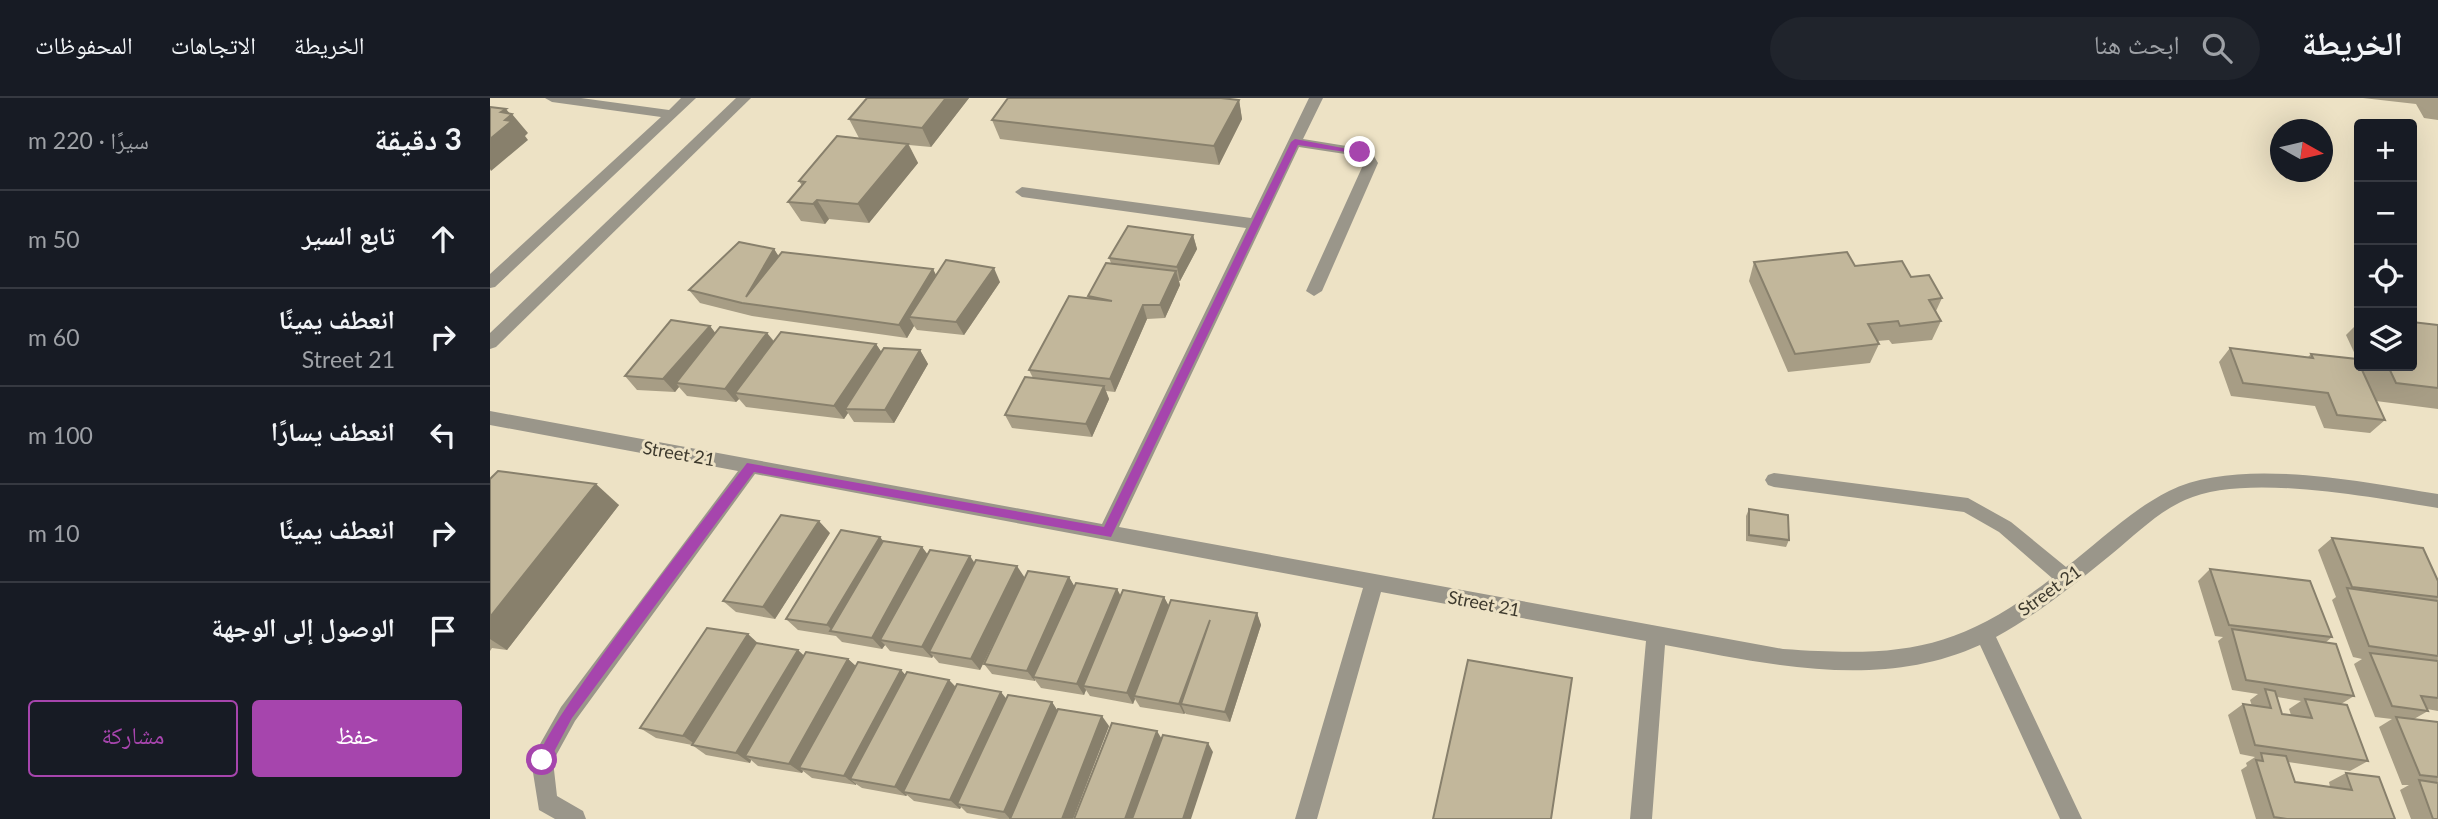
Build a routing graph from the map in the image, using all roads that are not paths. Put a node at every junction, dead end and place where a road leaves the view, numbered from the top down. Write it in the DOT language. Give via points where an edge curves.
graph roads {
  1 [pos="552,98"];
  2 [pos="689,98"];
  3 [pos="744,98"];
  4 [pos="1316,98"];
  5 [pos="672,114"];
  6 [pos="1295,142"];
  7 [pos="1022,192"];
  8 [pos="1256,224"];
  9 [pos="490,283"];
  10 [pos="1314,291"];
  11 [pos="490,343"];
  12 [pos="490,418"];
  13 [pos="751,467"];
  14 [pos="1774,480"];
  15 [pos="2438,501"];
  16 [pos="1107,533"];
  17 [pos="2065,578"];
  18 [pos="1374,583"];
  19 [pos="1985,634"];
  20 [pos="1656,635"];
  21 [pos="575,819"];
  22 [pos="1306,819"];
  23 [pos="1641,819"];
  24 [pos="2071,819"];
  1 -- 5 [label="street"];
  2 -- 5 [label="street"];
  3 -- 11 [label="street"];
  4 -- 6 [label="street"];
  5 -- 9 [label="street"];
  6 -- 8 [label="street"];
  6 -- 10 [label="street" via="1360,152 1371,163"];
  7 -- 8 [label="street"];
  8 -- 16 [label="street"];
  12 -- 13 [label="street, Street 21"];
  13 -- 16 [label="street, Street 21"];
  13 -- 21 [label="street" via="568,714 542,760 547,802"];
  14 -- 17 [label="street" via="1968,505 2005,527"];
  15 -- 17 [label="street, Street 21" via="2288,483 2224,484 2189,491 2152,512"];
  16 -- 18 [label="street, Street 21"];
  17 -- 19 [label="street, Street 21"];
  18 -- 20 [label="street, Street 21"];
  18 -- 22 [label="street"];
  19 -- 20 [label="street, Street 21" via="1924,655 1856,663 1783,658"];
  19 -- 24 [label="street"];
  20 -- 23 [label="street"];
}
